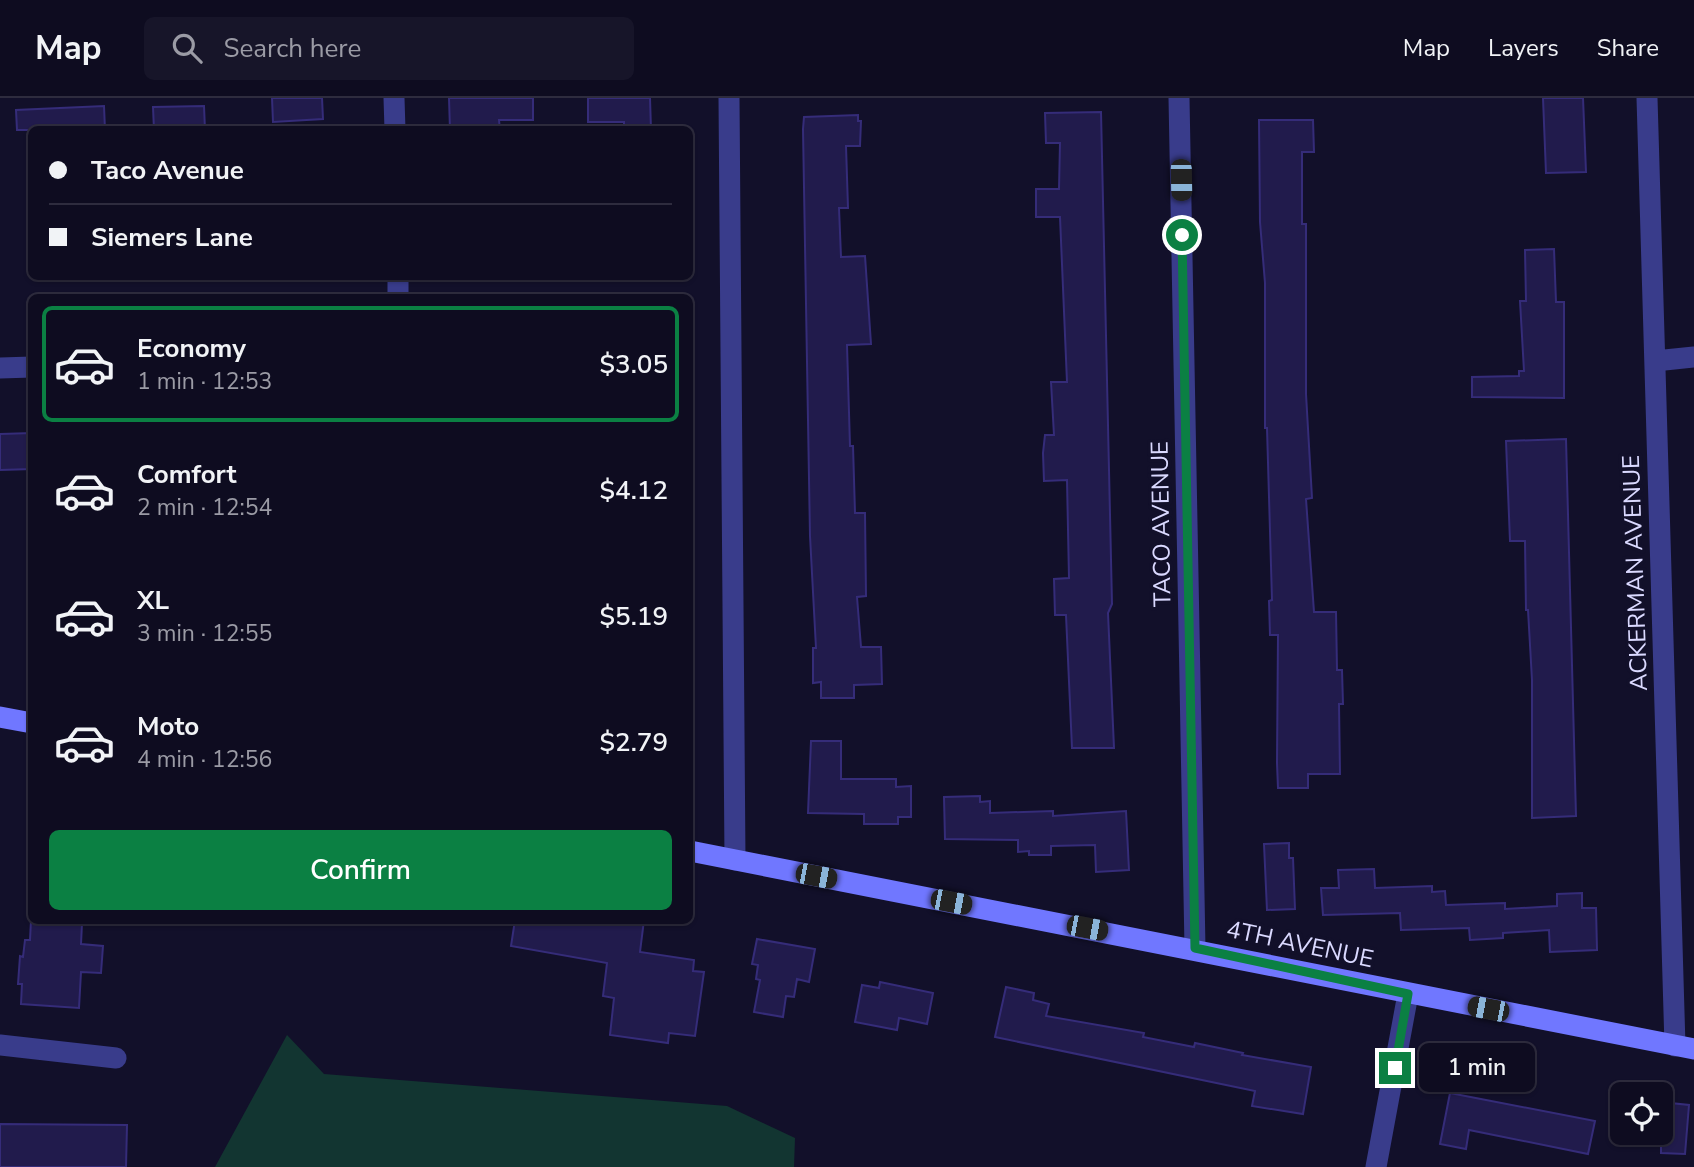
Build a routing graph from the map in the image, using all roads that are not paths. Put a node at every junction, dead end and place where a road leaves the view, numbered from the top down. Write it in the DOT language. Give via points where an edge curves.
graph roads {
  1 [pos="394,98"];
  2 [pos="729,98"];
  3 [pos="1179,98"];
  4 [pos="1647,98"];
  5 [pos="395,126"];
  6 [pos="1694,357"];
  7 [pos="1655,361"];
  8 [pos="28,367"];
  9 [pos="0,368"];
  10 [pos="0,717"];
  11 [pos="28,722"];
  12 [pos="693,852"];
  13 [pos="734,860"];
  14 [pos="1195,948"];
  15 [pos="1408,994"];
  16 [pos="0,1045"];
  17 [pos="1685,1047"];
  18 [pos="116,1058"];
  19 [pos="1376,1167"];
  1 -- 5 [label="street"];
  2 -- 13 [label="street"];
  3 -- 14 [label="street, TACO AVENUE"];
  4 -- 7 [label="street, ACKERMAN AVENUE"];
  6 -- 7 [label="street"];
  7 -- 17 [label="street, ACKERMAN AVENUE"];
  8 -- 9 [label="street"];
  10 -- 11 [label="main road"];
  12 -- 13 [label="main road, 4TH AVENUE"];
  13 -- 14 [label="main road, 4TH AVENUE"];
  14 -- 15 [label="main road, 4TH AVENUE"];
  15 -- 17 [label="main road, 4TH AVENUE"];
  15 -- 19 [label="street"];
  16 -- 18 [label="street"];
}
